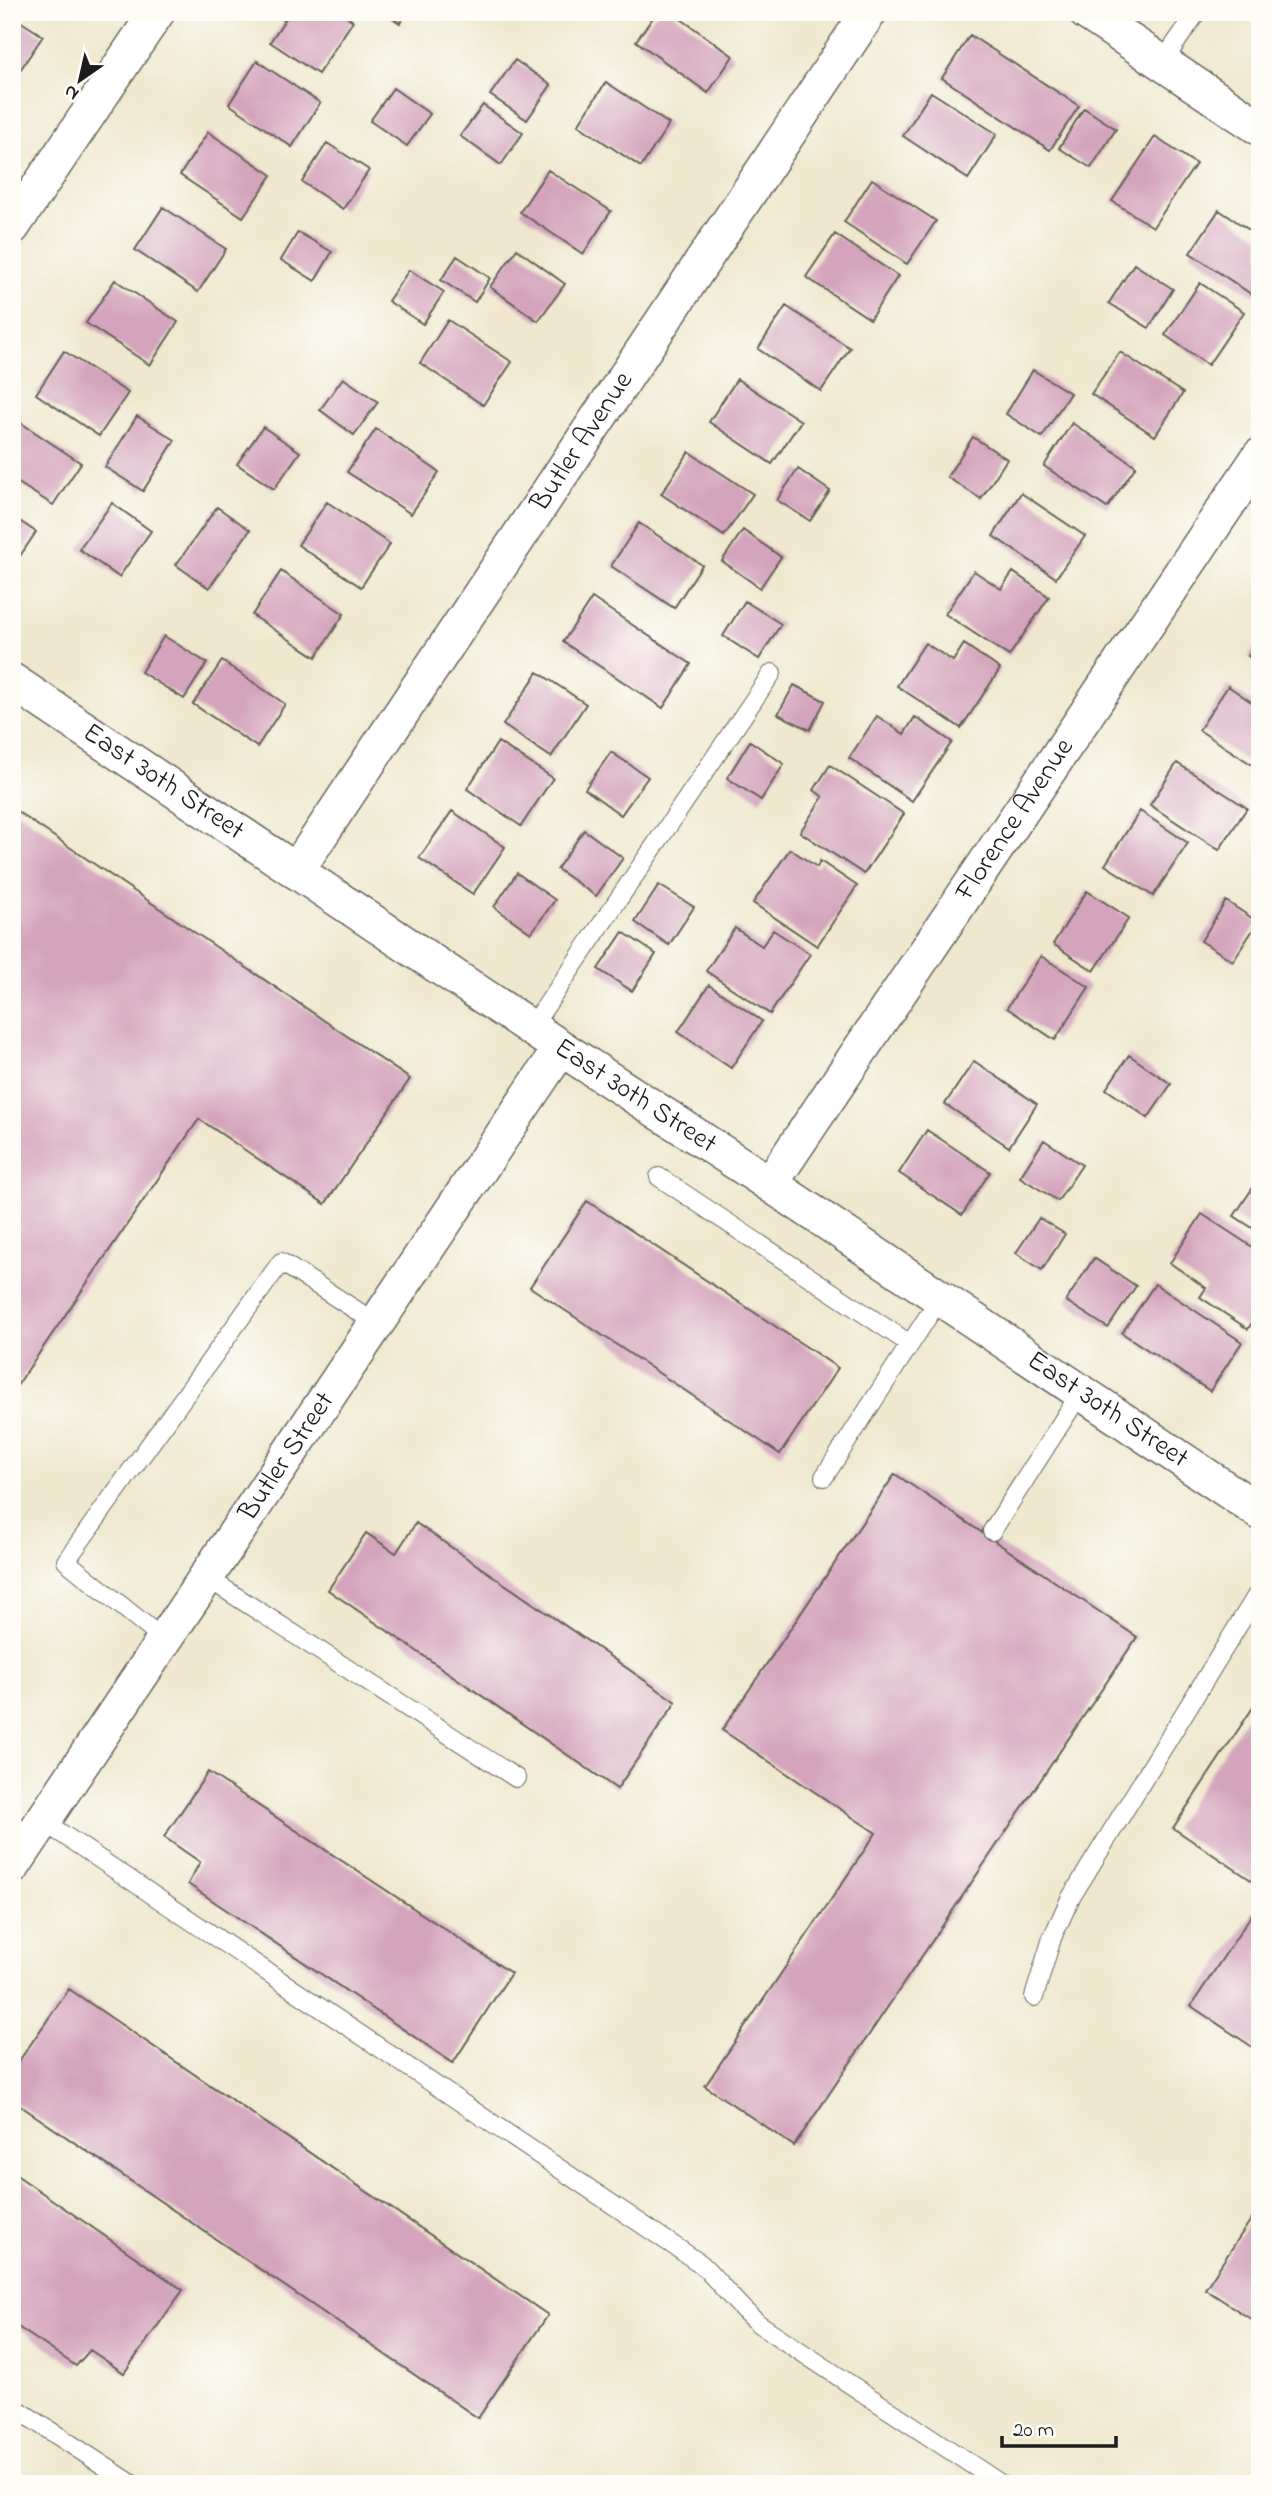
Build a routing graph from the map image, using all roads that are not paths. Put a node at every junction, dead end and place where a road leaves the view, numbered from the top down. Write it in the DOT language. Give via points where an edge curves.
graph roads {
  1 [pos="157,12"];
  2 [pos="869,12"];
  3 [pos="1086,12"];
  4 [pos="1197,12"];
  5 [pos="1162,62"];
  6 [pos="1260,128"];
  7 [pos="12,227"];
  8 [pos="1260,456"];
  9 [pos="772,673"];
  10 [pos="12,681"];
  11 [pos="296,871"];
  12 [pos="531,1028"];
  13 [pos="561,1048"];
  14 [pos="659,1177"];
  15 [pos="770,1184"];
  16 [pos="940,1298"];
  17 [pos="376,1324"];
  18 [pos="910,1344"];
  19 [pos="1081,1392"];
  20 [pos="824,1477"];
  21 [pos="1255,1497"];
  22 [pos="992,1531"];
  23 [pos="206,1577"];
  24 [pos="1260,1590"];
  25 [pos="164,1640"];
  26 [pos="516,1778"];
  27 [pos="43,1822"];
  28 [pos="12,1867"];
  29 [pos="1034,1997"];
  30 [pos="12,2406"];
  31 [pos="132,2484"];
  32 [pos="1001,2484"];
  1 -- 7 [label="street"];
  2 -- 11 [label="street, Butler Avenue"];
  3 -- 5 [label="street"];
  4 -- 5 [label="lane"];
  5 -- 6 [label="street"];
  8 -- 15 [label="street, Florence Avenue"];
  9 -- 12 [label="lane"];
  10 -- 11 [label="street, East 30th Street"];
  11 -- 12 [label="street, East 30th Street"];
  12 -- 13 [label="street, East 30th Street"];
  13 -- 15 [label="street, East 30th Street"];
  13 -- 17 [label="street, Butler Street"];
  14 -- 18 [label="lane"];
  15 -- 16 [label="street, East 30th Street"];
  16 -- 18 [label="lane"];
  16 -- 19 [label="street, East 30th Street"];
  17 -- 23 [label="street, Butler Street"];
  17 -- 25 [label="lane" via="281,1262 66,1561"];
  18 -- 20 [label="lane"];
  19 -- 21 [label="street, East 30th Street"];
  19 -- 22 [label="lane"];
  23 -- 25 [label="street, Butler Street"];
  23 -- 26 [label="lane"];
  24 -- 29 [label="lane" via="1070,1899"];
  25 -- 27 [label="street, Butler Street"];
  27 -- 28 [label="street, Butler Street"];
  27 -- 32 [label="lane" via="701,2264 740,2310 759,2324"];
  30 -- 31 [label="lane"];
}
